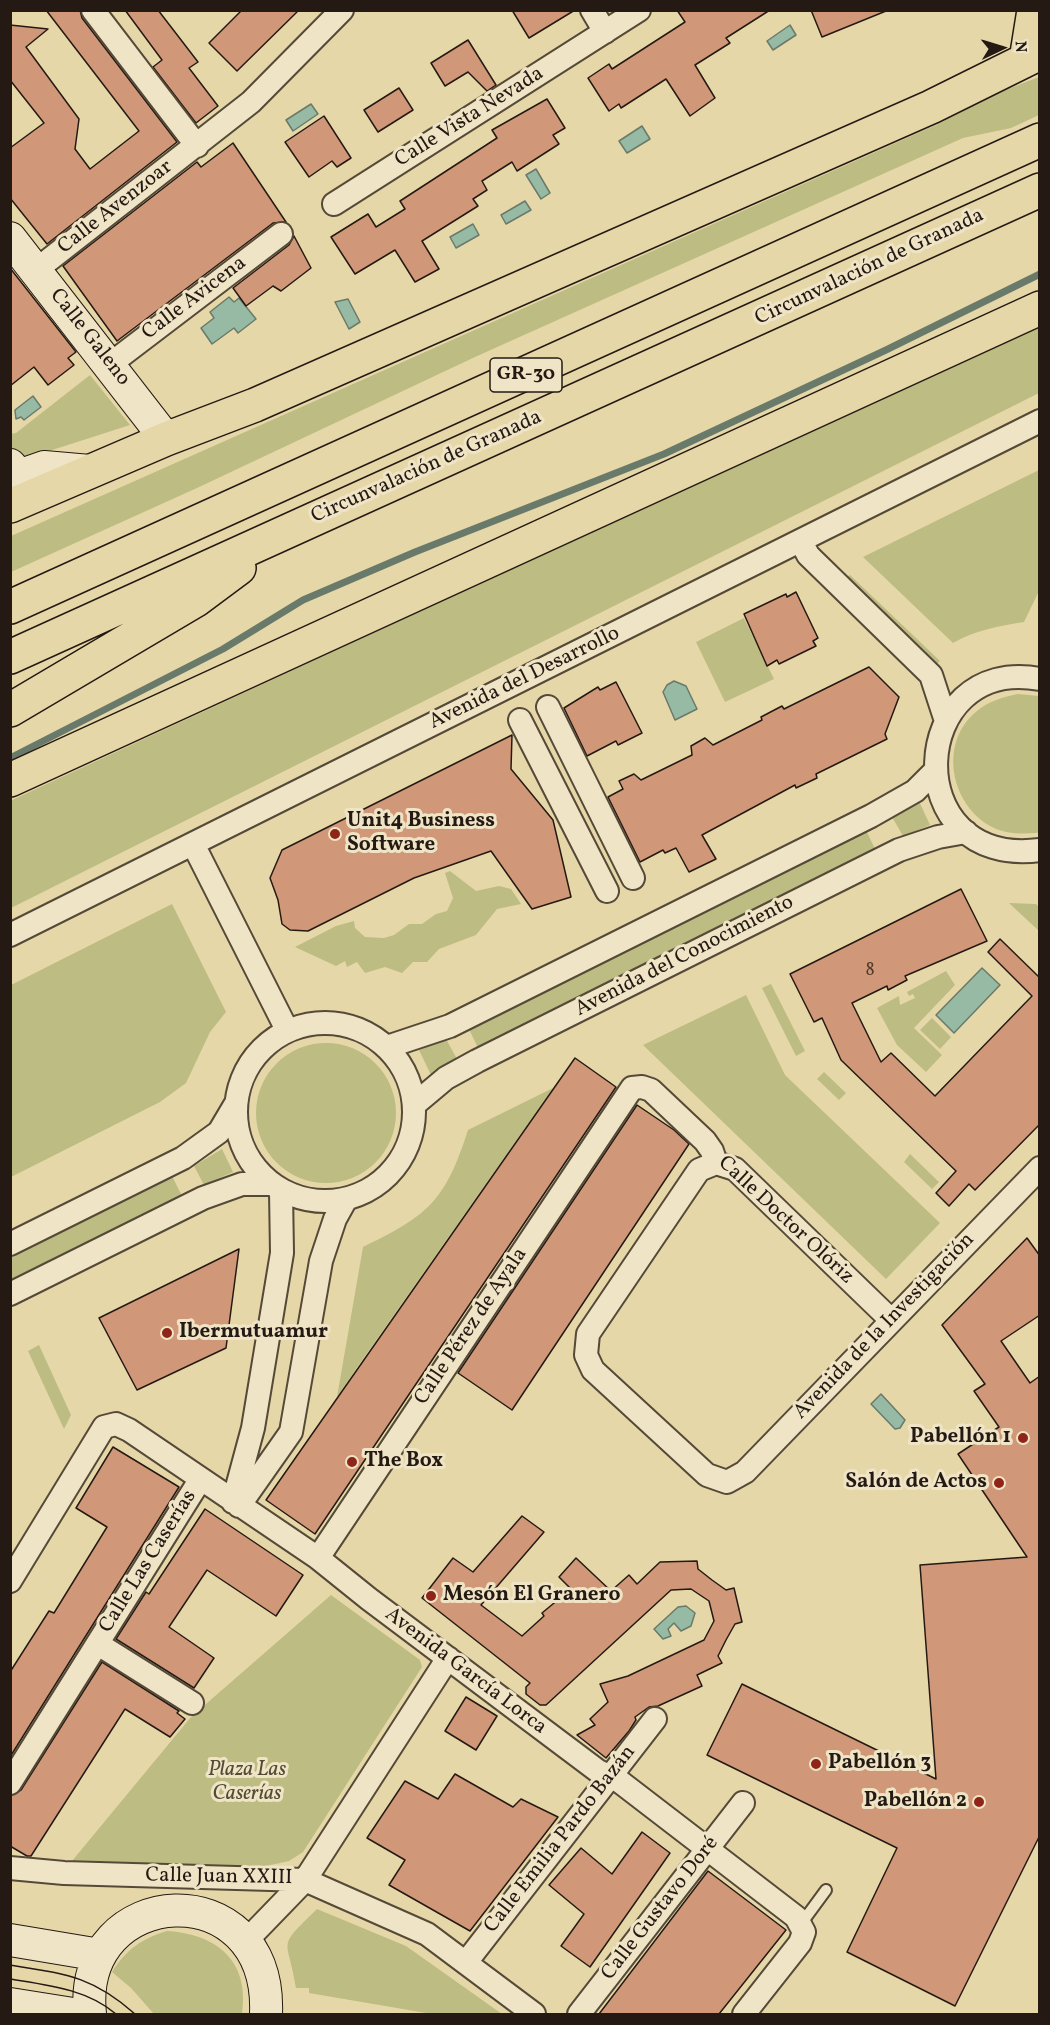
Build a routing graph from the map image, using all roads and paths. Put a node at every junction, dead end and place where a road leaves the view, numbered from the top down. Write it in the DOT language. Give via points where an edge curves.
graph roads {
  1 [pos="93,10"];
  2 [pos="342,10"];
  3 [pos="592,10"];
  4 [pos="639,10"];
  5 [pos="1034,10"];
  6 [pos="605,32"];
  7 [pos="1033,56"];
  8 [pos="1040,140"];
  9 [pos="197,146"];
  10 [pos="1040,190"];
  11 [pos="334,204"];
  12 [pos="281,234"];
  13 [pos="10,238"];
  14 [pos="36,270"];
  15 [pos="1040,308"];
  16 [pos="109,364"];
  17 [pos="1040,422"];
  18 [pos="166,439"];
  19 [pos="10,465"];
  20 [pos="90,471"];
  21 [pos="10,506"];
  22 [pos="291,530"];
  23 [pos="801,541"];
  24 [pos="10,607"];
  25 [pos="10,657"];
  26 [pos="1035,674"];
  27 [pos="931,675"];
  28 [pos="977,689"];
  29 [pos="548,707"];
  30 [pos="10,710"];
  31 [pos="520,720"];
  32 [pos="946,721"];
  33 [pos="934,772"];
  34 [pos="10,780"];
  35 [pos="966,832"];
  36 [pos="194,844"];
  37 [pos="1040,850"];
  38 [pos="633,878"];
  39 [pos="607,891"];
  40 [pos="10,935"];
  41 [pos="287,1030"];
  42 [pos="387,1047"];
  43 [pos="625,1096"];
  44 [pos="415,1104"];
  45 [pos="235,1105"];
  46 [pos="716,1163"];
  47 [pos="1040,1168"];
  48 [pos="276,1188"];
  49 [pos="345,1201"];
  50 [pos="10,1244"];
  51 [pos="10,1294"];
  52 [pos="890,1319"];
  53 [pos="253,1428"];
  54 [pos="291,1432"];
  55 [pos="200,1480"];
  56 [pos="236,1504"];
  57 [pos="318,1558"];
  58 [pos="10,1581"];
  59 [pos="98,1644"];
  60 [pos="448,1658"];
  61 [pos="192,1703"];
  62 [pos="655,1719"];
  63 [pos="609,1776"];
  64 [pos="10,1783"];
  65 [pos="743,1803"];
  66 [pos="707,1849"];
  67 [pos="10,1868"];
  68 [pos="305,1880"];
  69 [pos="826,1890"];
  70 [pos="802,1928"];
  71 [pos="10,1940"];
  72 [pos="246,1941"];
  73 [pos="100,1955"];
  74 [pos="466,1961"];
  75 [pos="10,2004"];
  76 [pos="748,2013"];
  77 [pos="73,2014"];
  78 [pos="90,2014"];
  79 [pos="266,2014"];
  80 [pos="534,2014"];
  81 [pos="579,2014"];
  1 -- 9 [label="street"];
  2 -- 9 [label="street, Calle Avenzoar" via="251,102"];
  3 -- 6 [label="street"];
  4 -- 6 [label="street, Calle Vista Nevada"];
  5 -- 7 [label="main road"];
  6 -- 11 [label="street, Calle Vista Nevada"];
  7 -- 18 [label="main road" via="910,117 255,405"];
  8 -- 24 [label="main road, Circunvalación de Granada / GR-30"];
  9 -- 14 [label="street, Calle Avenzoar"];
  10 -- 22 [label="main road, Circunvalación de Granada / GR-30"];
  12 -- 16 [label="street, Calle Avicena"];
  13 -- 14 [label="main road, Calle Galeno"];
  14 -- 16 [label="main road, Calle Galeno"];
  15 -- 34 [label="main road"];
  16 -- 18 [label="main road, Calle Galeno"];
  17 -- 23 [label="street, Avenida del Desarrollo"];
  18 -- 20 [label="main road"];
  19 -- 20 [label="main road" via="24,474 44,467"];
  20 -- 21 [label="main road"];
  22 -- 25 [label="main road, Circunvalación de Granada / GR-30"];
  22 -- 30 [label="main road" via="196,600"];
  23 -- 27 [label="street" via="808,555"];
  23 -- 36 [label="street, Avenida del Desarrollo"];
  26 -- 28 [label="street" via="1000,679"];
  27 -- 28 [label="street"];
  27 -- 32 [label="street"];
  28 -- 32 [label="street" via="959,703"];
  29 -- 38 [label="street"];
  31 -- 39 [label="street"];
  32 -- 33 [label="street" via="934,754"];
  33 -- 35 [label="street" via="950,815"];
  33 -- 42 [label="street, Avenida del Conocimiento" via="915,791 871,816 450,1026"];
  35 -- 37 [label="street" via="1004,850"];
  35 -- 44 [label="street, Avenida del Conocimiento" via="899,850 477,1061 446,1078"];
  36 -- 40 [label="street, Avenida del Desarrollo"];
  36 -- 41 [label="street"];
  41 -- 42 [label="street" via="308,1023 337,1023 366,1031"];
  41 -- 45 [label="street" via="263,1047 241,1079"];
  42 -- 44 [label="street" via="406,1073"];
  43 -- 46 [label="street, Calle Doctor Olóriz" via="632,1088 651,1090 705,1141"];
  43 -- 57 [label="street, Calle Pérez de Ayala"];
  44 -- 49 [label="street" via="412,1136 398,1166 376,1187"];
  45 -- 48 [label="street" via="238,1137 254,1169"];
  45 -- 50 [label="street" via="219,1132 183,1158"];
  46 -- 52 [label="street, Calle Doctor Olóriz" via="735,1169"];
  46 -- 52 [label="street, Avenida de la Investigación" via="699,1170 633,1267 588,1334 586,1355 593,1370 707,1475 727,1482 745,1472"];
  47 -- 52 [label="street, Avenida de la Investigación"];
  48 -- 49 [label="street" via="313,1202"];
  48 -- 51 [label="street" via="242,1184 203,1198"];
  48 -- 53 [label="street" via="283,1245"];
  49 -- 54 [label="street" via="321,1260"];
  53 -- 54 [label="street" via="276,1434"];
  53 -- 56 [label="street"];
  54 -- 56 [label="street"];
  55 -- 56 [label="street, Avenida García Lorca"];
  55 -- 58 [label="street, Avenida García Lorca" via="129,1430 116,1424 104,1427"];
  55 -- 59 [label="street, Calle Las Caserías"];
  56 -- 57 [label="street, Avenida García Lorca"];
  57 -- 60 [label="street, Avenida García Lorca"];
  59 -- 61 [label="street, Calle Las Caserías"];
  59 -- 64 [label="street, Calle Las Caserías"];
  60 -- 63 [label="street, Avenida García Lorca"];
  60 -- 68 [label="street"];
  62 -- 63 [label="street, Calle Emilia Pardo Bazán"];
  63 -- 66 [label="street, Avenida García Lorca"];
  63 -- 74 [label="street, Calle Emilia Pardo Bazán"];
  65 -- 66 [label="street, Calle Gustavo Doré"];
  66 -- 70 [label="street, Avenida García Lorca"];
  66 -- 81 [label="street, Calle Gustavo Doré"];
  67 -- 68 [label="street, Calle Juan XXIII"];
  68 -- 72 [label="street"];
  68 -- 74 [label="street, Calle Juan XXIII" via="427,1934"];
  69 -- 70 [label="lane"];
  70 -- 76 [label="street" via="800,1943"];
  71 -- 73 [label="main road"];
  72 -- 73 [label="main road" via="222,1921 195,1911 168,1910 142,1917 117,1933"];
  72 -- 79 [label="main road" via="261,1967 267,1991"];
  73 -- 78 [label="main road" via="90,1983"];
  74 -- 80 [label="street, Calle Juan XXIII"];
  75 -- 77 [label="main road"];
}
